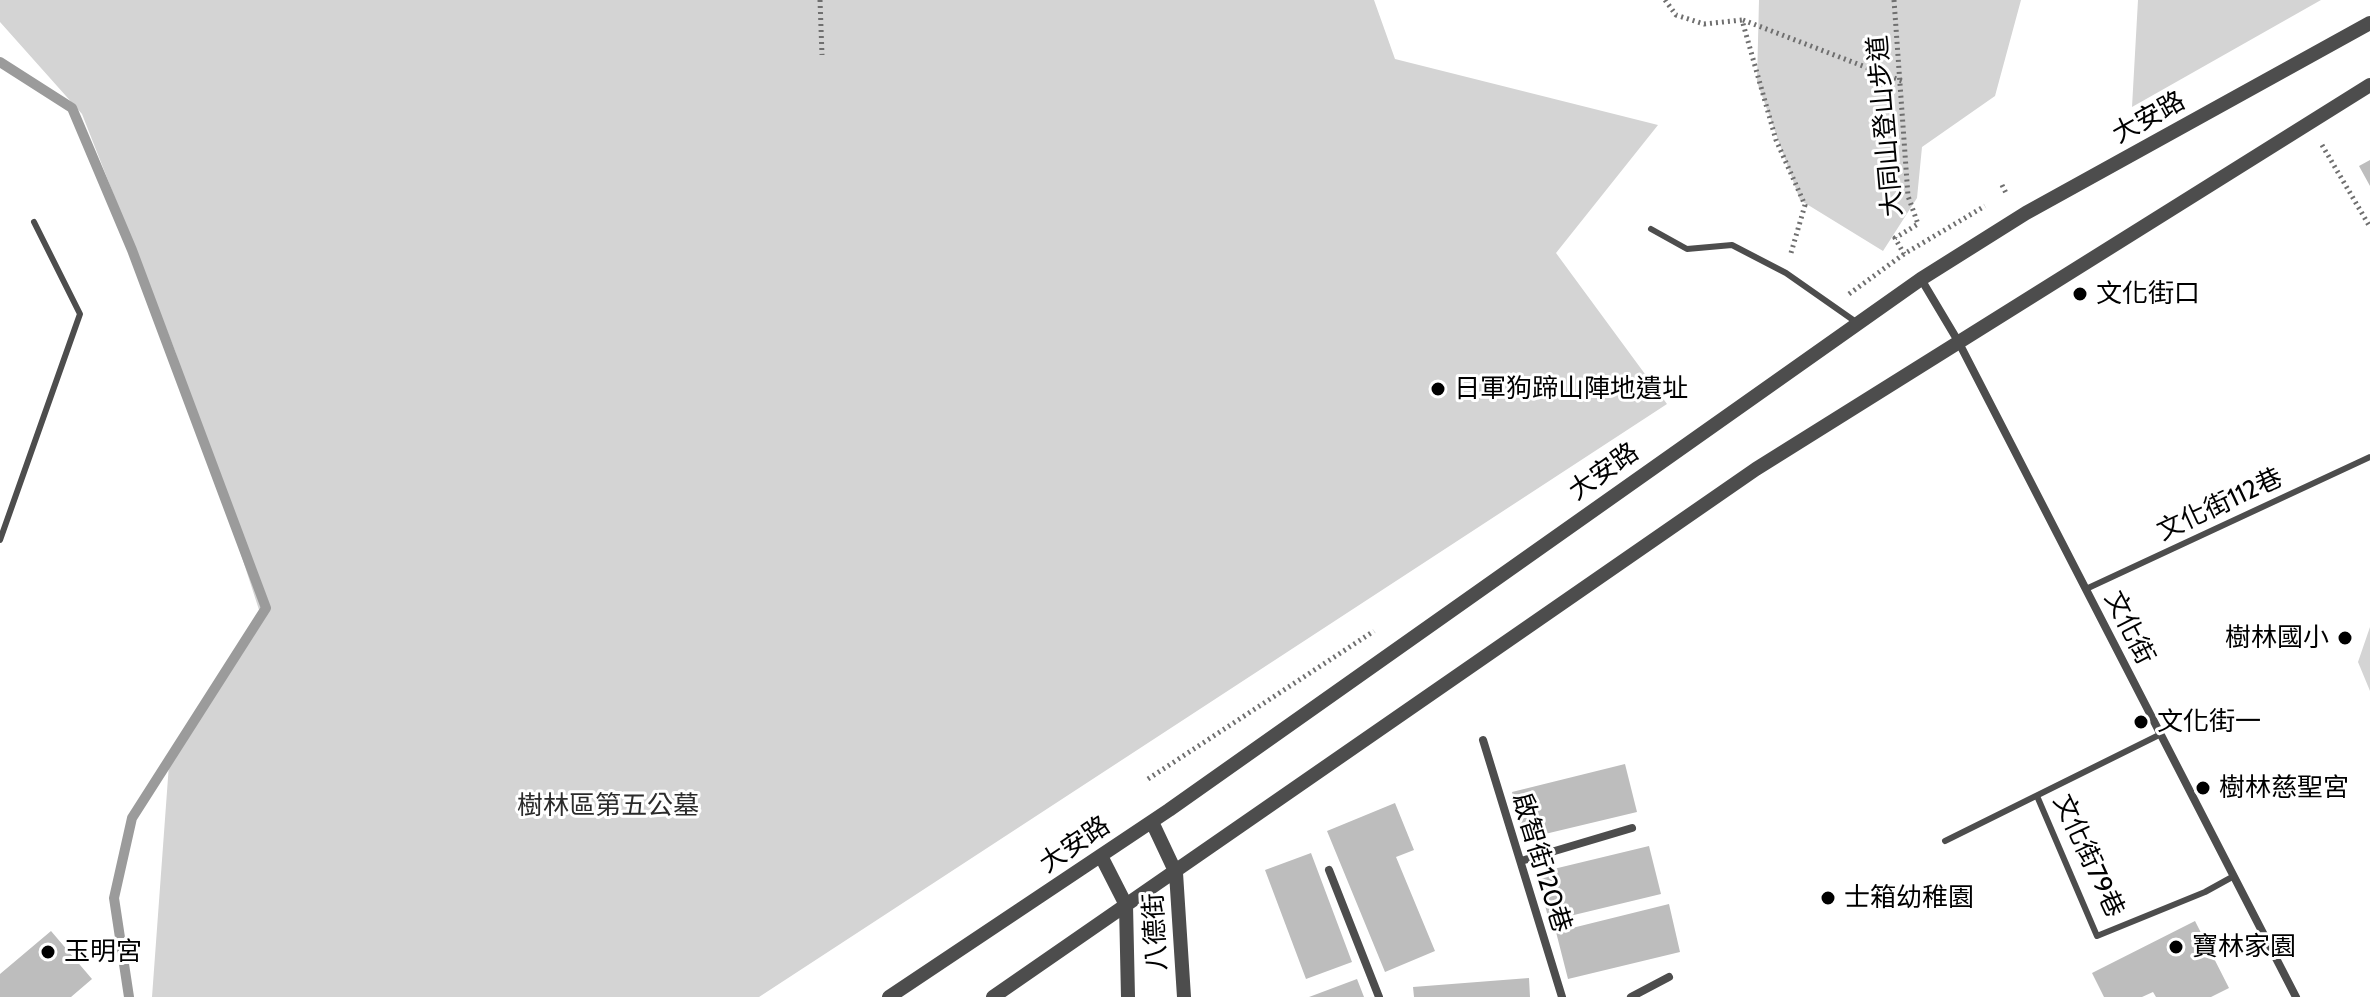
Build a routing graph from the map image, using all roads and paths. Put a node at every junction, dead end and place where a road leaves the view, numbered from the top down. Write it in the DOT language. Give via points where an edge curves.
graph roads {
  1 [pos="820,0"];
  2 [pos="1665,0"];
  3 [pos="1894,0"];
  4 [pos="1742,20"];
  5 [pos="2370,23"];
  6 [pos="822,55"];
  7 [pos="1902,81"];
  8 [pos="2370,85"];
  9 [pos="2321,144"];
  10 [pos="2002,185"];
  11 [pos="2006,193"];
  12 [pos="34,222"];
  13 [pos="2370,227"];
  14 [pos="1651,229"];
  15 [pos="1904,254"];
  16 [pos="1786,273"];
  17 [pos="1921,279"];
  18 [pos="1856,322"];
  19 [pos="1958,341"];
  20 [pos="2370,457"];
  21 [pos="0,540"];
  22 [pos="2086,589"];
  23 [pos="2161,734"];
  24 [pos="1483,740"];
  25 [pos="2037,796"];
  26 [pos="1152,822"];
  27 [pos="1632,828"];
  28 [pos="1945,841"];
  29 [pos="1101,856"];
  30 [pos="1521,861"];
  31 [pos="1329,870"];
  32 [pos="1176,873"];
  33 [pos="2234,876"];
  34 [pos="1126,905"];
  35 [pos="1669,977"];
  36 [pos="889,997"];
  37 [pos="993,997"];
  38 [pos="1128,997"];
  39 [pos="1184,997"];
  40 [pos="1379,997"];
  41 [pos="1562,997"];
  42 [pos="1631,997"];
  43 [pos="2296,997"];
  1 -- 6 [label="path"];
  2 -- 4 [label="path" via="1676,15 1704,24"];
  3 -- 7 [label="path, 大同山登山步道"];
  4 -- 7 [label="path"];
  4 -- 16 [label="path" via="1776,140 1805,205"];
  5 -- 17 [label="street, 大安路" via="2026,213"];
  7 -- 15 [label="path, 大同山登山步道" via="1908,196 1918,224 1895,238"];
  8 -- 19 [label="street"];
  9 -- 13 [label="path"];
  10 -- 11 [label="path"];
  12 -- 21 [label="lane" via="80,314"];
  14 -- 16 [label="lane" via="1687,249 1732,245"];
  16 -- 18 [label="lane"];
  17 -- 18 [label="street, 大安路"];
  17 -- 19 [label="street, 文化街"];
  18 -- 26 [label="street, 大安路"];
  19 -- 22 [label="street, 文化街"];
  19 -- 32 [label="street" via="1756,469"];
  20 -- 22 [label="lane, 文化街112巷"];
  22 -- 23 [label="street, 文化街"];
  23 -- 25 [label="lane"];
  23 -- 33 [label="street, 文化街"];
  24 -- 30 [label="street, 啟智街120巷"];
  25 -- 28 [label="lane"];
  25 -- 33 [label="lane, 文化街79巷" via="2097,936"];
  26 -- 29 [label="street, 大安路"];
  26 -- 32 [label="street, 八德街"];
  27 -- 30 [label="street"];
  29 -- 34 [label="street, 八德街"];
  29 -- 36 [label="street, 大安路"];
  30 -- 41 [label="street, 啟智街120巷"];
  31 -- 40 [label="street"];
  32 -- 34 [label="street"];
  32 -- 39 [label="street, 八德街"];
  33 -- 43 [label="street, 文化街"];
  34 -- 37 [label="street"];
  34 -- 38 [label="street, 八德街"];
  35 -- 42 [label="street"];
}
